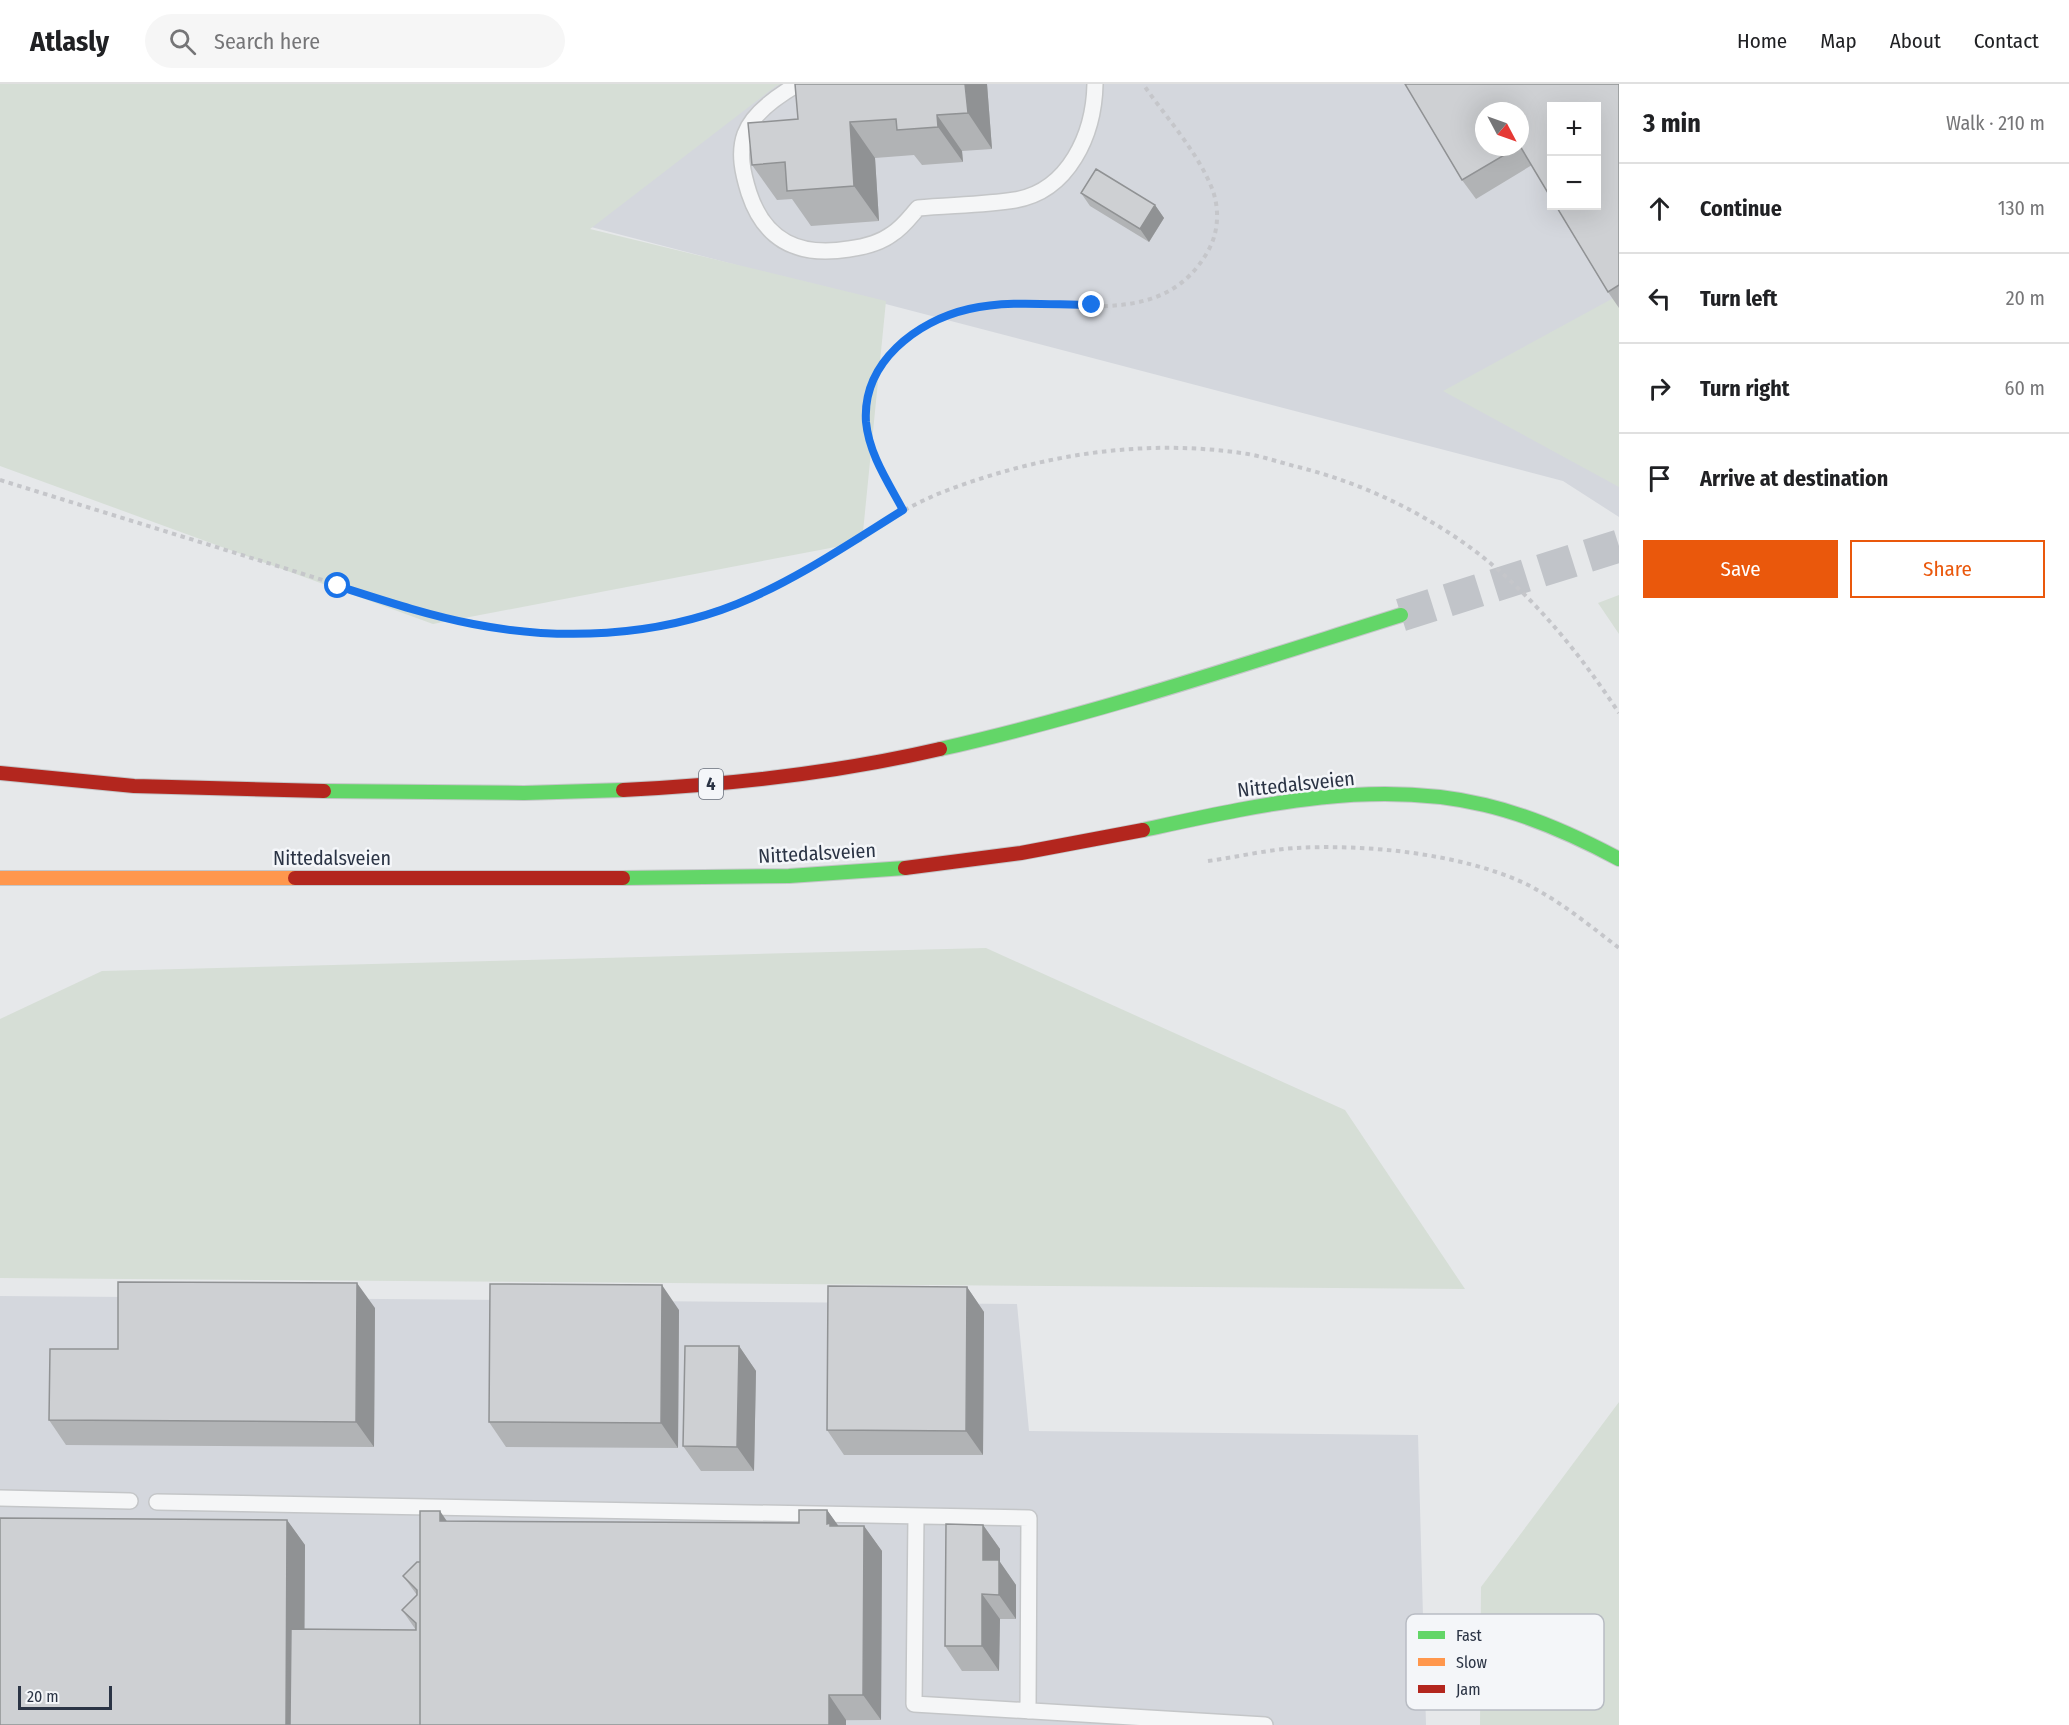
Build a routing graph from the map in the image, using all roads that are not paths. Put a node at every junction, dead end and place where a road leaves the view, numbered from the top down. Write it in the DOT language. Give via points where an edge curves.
graph roads {
  1 [pos="798,84"];
  2 [pos="1095,84"];
  3 [pos="1401,615"];
  4 [pos="0,773"];
  5 [pos="1619,859"];
  6 [pos="0,878"];
  7 [pos="0,1498"];
  8 [pos="130,1501"];
  9 [pos="157,1502"];
  10 [pos="916,1516"];
  11 [pos="1028,1711"];
  12 [pos="1265,1725"];
  1 -- 2 [label="lane" via="781,94 750,124 742,151 745,181 764,222 788,245 834,252 881,241 918,208 1016,200 1057,180 1082,145"];
  3 -- 4 [label="main road, 4" via="986,740 782,778 626,791 434,794 108,784"];
  5 -- 6 [label="main road, Nittedalsveien" via="1608,846 1515,812 1479,803 1378,795 1271,804 974,860 832,874 679,878"];
  7 -- 8 [label="lane"];
  9 -- 10 [label="lane"];
  10 -- 11 [label="lane" via="914,1704"];
  10 -- 11 [label="lane" via="1029,1518"];
  11 -- 12 [label="lane"];
}
